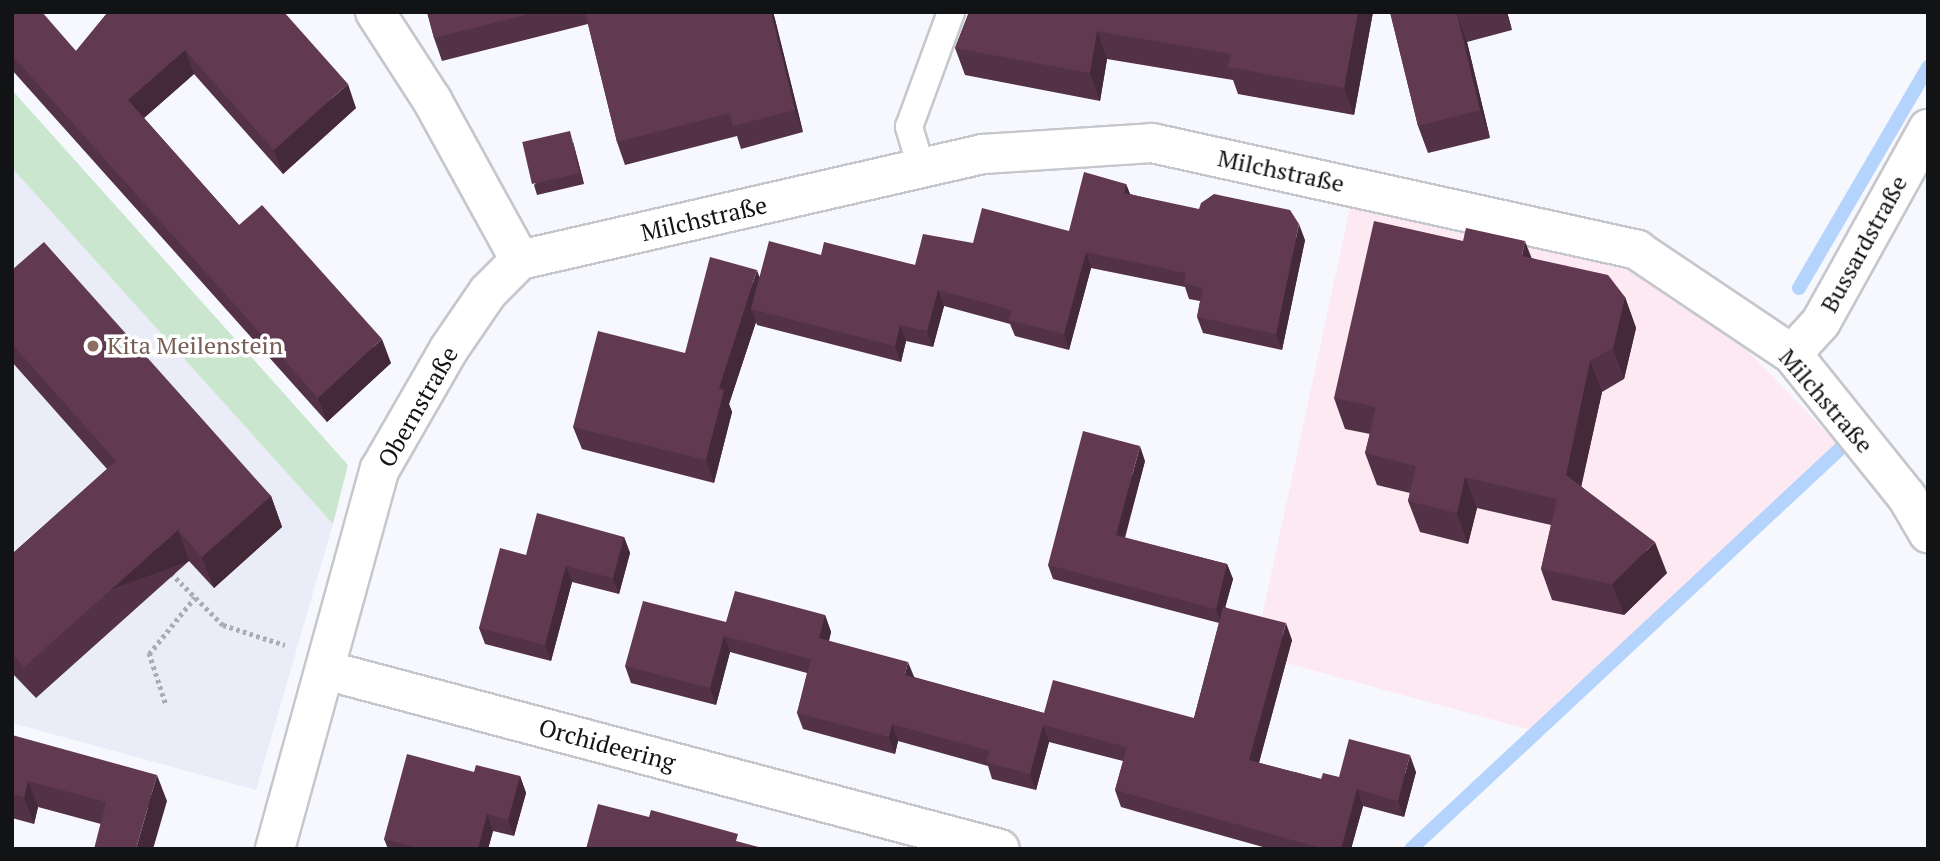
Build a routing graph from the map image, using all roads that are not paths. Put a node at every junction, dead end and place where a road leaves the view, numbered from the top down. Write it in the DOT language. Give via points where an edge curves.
graph roads {
  1 [pos="375,12"];
  2 [pos="951,12"];
  3 [pos="1928,129"];
  4 [pos="921,167"];
  5 [pos="520,260"];
  6 [pos="1792,354"];
  7 [pos="1928,533"];
  8 [pos="325,670"];
  9 [pos="886,834"];
  10 [pos="275,849"];
  11 [pos="1000,849"];
  1 -- 5 [label="street" via="432,100"];
  2 -- 4 [label="lane" via="909,127"];
  3 -- 6 [label="street, Bussardstraße" via="1821,322"];
  4 -- 5 [label="street, Milchstraße"];
  4 -- 6 [label="street, Milchstraße" via="984,154 1152,142 1637,250"];
  5 -- 8 [label="street, Obernstraße" via="488,292 449,349 380,469"];
  6 -- 7 [label="street, Milchstraße" via="1907,496"];
  8 -- 9 [label="street, Orchideering"];
  8 -- 10 [label="street, Obernstraße"];
  9 -- 11 [label="street, Orchideering"];
}
